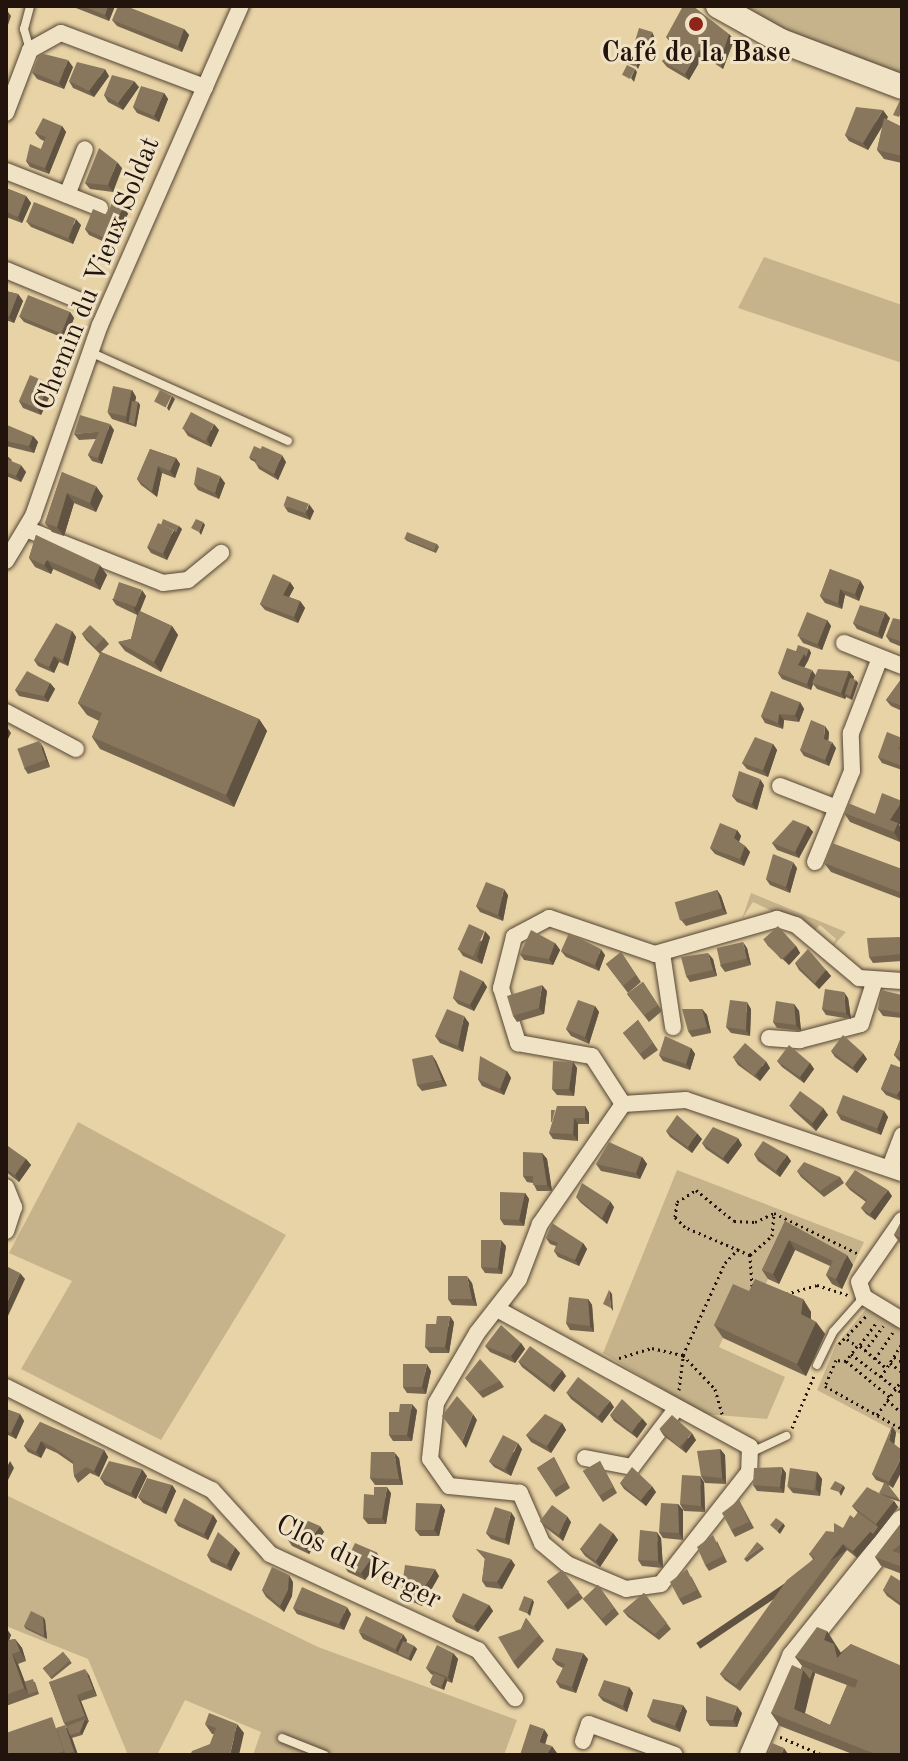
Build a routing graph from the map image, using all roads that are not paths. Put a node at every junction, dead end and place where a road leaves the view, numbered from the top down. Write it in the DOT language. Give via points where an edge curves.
graph roads {
  1 [pos="30,6"];
  2 [pos="241,6"];
  3 [pos="718,6"];
  4 [pos="30,50"];
  5 [pos="205,87"];
  6 [pos="902,87"];
  7 [pos="6,113"];
  8 [pos="85,149"];
  9 [pos="6,171"];
  10 [pos="67,195"];
  11 [pos="100,208"];
  12 [pos="6,270"];
  13 [pos="83,302"];
  14 [pos="90,351"];
  15 [pos="288,441"];
  16 [pos="26,529"];
  17 [pos="221,553"];
  18 [pos="6,561"];
  19 [pos="844,643"];
  20 [pos="880,658"];
  21 [pos="902,666"];
  22 [pos="6,712"];
  23 [pos="76,749"];
  24 [pos="780,786"];
  25 [pos="837,808"];
  26 [pos="815,862"];
  27 [pos="662,953"];
  28 [pos="902,981"];
  29 [pos="874,983"];
  30 [pos="673,1027"];
  31 [pos="769,1038"];
  32 [pos="623,1104"];
  33 [pos="902,1135"];
  34 [pos="896,1170"];
  35 [pos="6,1187"];
  36 [pos="902,1220"];
  37 [pos="6,1231"];
  38 [pos="864,1297"];
  39 [pos="497,1309"];
  40 [pos="894,1324"];
  41 [pos="817,1365"];
  42 [pos="6,1387"];
  43 [pos="679,1405"];
  44 [pos="787,1436"];
  45 [pos="752,1452"];
  46 [pos="585,1458"];
  47 [pos="902,1522"];
  48 [pos="515,1698"];
  49 [pos="282,1738"];
  50 [pos="583,1741"];
  51 [pos="325,1755"];
  52 [pos="675,1755"];
  53 [pos="752,1755"];
  1 -- 4 [label="lane" via="24,29"];
  2 -- 5 [label="street, Chemin du Vieux Soldat"];
  3 -- 6 [label="street" via="781,41"];
  4 -- 5 [label="street" via="47,37 69,34"];
  4 -- 7 [label="street"];
  5 -- 14 [label="street, Chemin du Vieux Soldat"];
  8 -- 10 [label="street"];
  9 -- 10 [label="street"];
  10 -- 11 [label="street"];
  12 -- 13 [label="street"];
  14 -- 15 [label="lane"];
  14 -- 16 [label="street, Chemin du Vieux Soldat"];
  16 -- 17 [label="street" via="163,583 188,580"];
  16 -- 18 [label="street, Chemin du Vieux Soldat"];
  19 -- 20 [label="street"];
  20 -- 21 [label="street"];
  20 -- 25 [label="street" via="851,733 853,766"];
  22 -- 23 [label="street"];
  24 -- 25 [label="street"];
  25 -- 26 [label="street"];
  27 -- 29 [label="street" via="777,919"];
  27 -- 30 [label="street"];
  27 -- 32 [label="street" via="549,918 519,933 505,957 501,997 518,1043 592,1056"];
  28 -- 29 [label="street"];
  29 -- 31 [label="street" via="861,1024 800,1040"];
  32 -- 34 [label="street" via="686,1100"];
  32 -- 39 [label="street" via="544,1217 524,1271"];
  33 -- 34 [label="street"];
  35 -- 37 [label="street" via="14,1207"];
  36 -- 38 [label="street" via="859,1282"];
  38 -- 40 [label="street"];
  38 -- 41 [label="lane" via="828,1342"];
  39 -- 43 [label="street"];
  39 -- 45 [label="street" via="436,1403 431,1464 449,1486 520,1493 542,1543 567,1564 626,1589 666,1580 749,1472"];
  42 -- 48 [label="street, Clos du Verger" via="212,1490 270,1554 478,1650"];
  43 -- 45 [label="street" via="721,1431 739,1435"];
  43 -- 46 [label="street" via="632,1467"];
  44 -- 45 [label="lane"];
  47 -- 53 [label="street" via="794,1657"];
  49 -- 51 [label="lane"];
  50 -- 52 [label="street" via="589,1724"];
}
